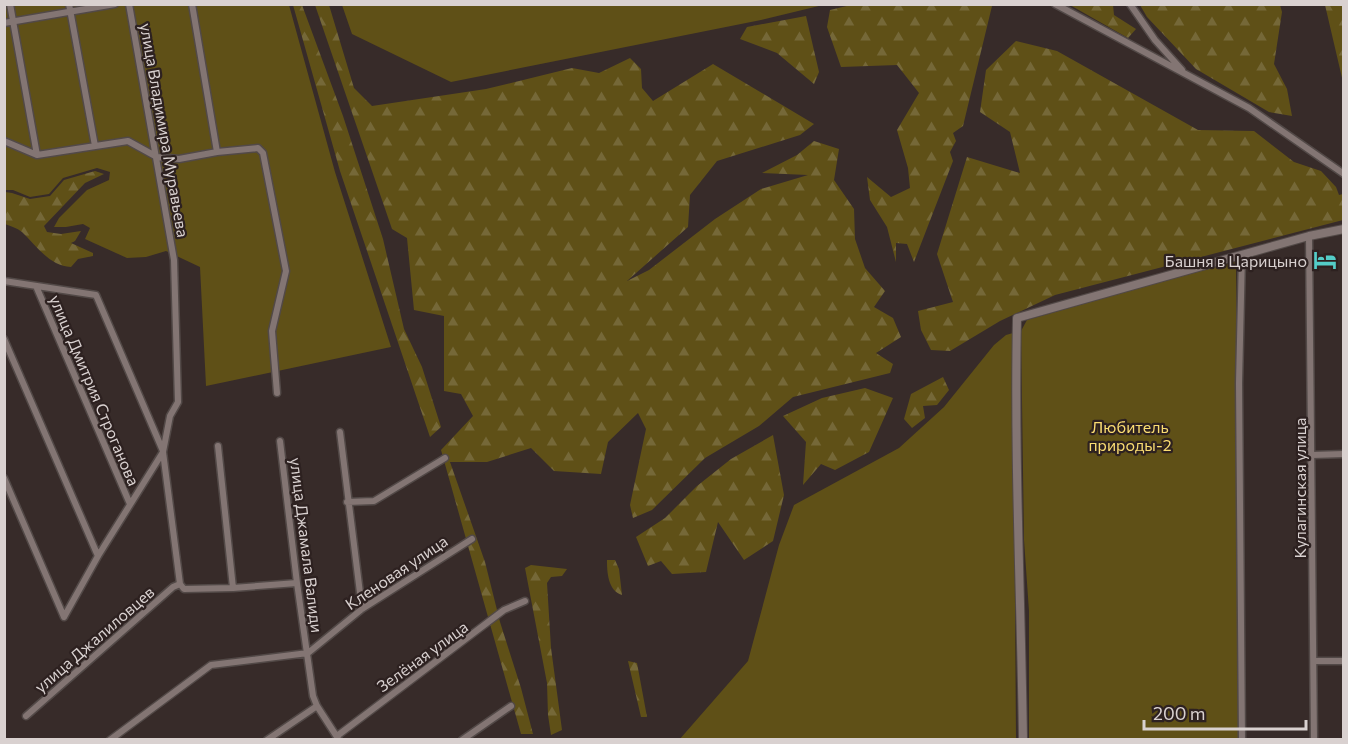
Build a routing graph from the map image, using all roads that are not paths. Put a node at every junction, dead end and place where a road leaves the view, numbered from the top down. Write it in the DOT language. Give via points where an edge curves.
graph roads {
  1 [pos="10,4"];
  2 [pos="115,4"];
  3 [pos="129,4"];
  4 [pos="192,4"];
  5 [pos="1055,4"];
  6 [pos="1130,4"];
  7 [pos="70,8"];
  8 [pos="13,22"];
  9 [pos="4,23"];
  10 [pos="1187,75"];
  11 [pos="4,141"];
  12 [pos="95,146"];
  13 [pos="217,152"];
  14 [pos="37,155"];
  15 [pos="157,157"];
  16 [pos="1344,174"];
  17 [pos="1344,229"];
  18 [pos="1309,236"];
  19 [pos="1242,255"];
  20 [pos="4,281"];
  21 [pos="36,286"];
  22 [pos="4,339"];
  23 [pos="277,393"];
  24 [pos="340,432"];
  25 [pos="280,441"];
  26 [pos="218,446"];
  27 [pos="163,452"];
  28 [pos="1344,454"];
  29 [pos="1312,455"];
  30 [pos="445,458"];
  31 [pos="4,478"];
  32 [pos="347,502"];
  33 [pos="130,504"];
  34 [pos="472,538"];
  35 [pos="98,556"];
  36 [pos="297,583"];
  37 [pos="180,584"];
  38 [pos="233,588"];
  39 [pos="525,601"];
  40 [pos="362,609"];
  41 [pos="308,653"];
  42 [pos="1314,661"];
  43 [pos="1344,661"];
  44 [pos="317,706"];
  45 [pos="511,706"];
  46 [pos="26,716"];
  47 [pos="338,738"];
  48 [pos="110,740"];
  49 [pos="267,740"];
  50 [pos="462,740"];
  51 [pos="1023,740"];
  52 [pos="1242,740"];
  53 [pos="1314,740"];
  1 -- 8 [label="street"];
  2 -- 7 [label="street"];
  3 -- 15 [label="street, улица Владимира Муравьева"];
  4 -- 13 [label="street"];
  5 -- 10 [label="street"];
  6 -- 10 [label="street" via="1155,40"];
  7 -- 8 [label="street"];
  7 -- 12 [label="street"];
  8 -- 9 [label="street"];
  8 -- 14 [label="street"];
  10 -- 16 [label="street" via="1249,108"];
  11 -- 14 [label="street"];
  12 -- 14 [label="street"];
  12 -- 15 [label="street" via="128,141"];
  13 -- 15 [label="street" via="178,159"];
  13 -- 23 [label="street" via="258,147 264,153 286,271 272,331"];
  15 -- 27 [label="street, улица Владимира Муравьева" via="174,260 178,402 170,416"];
  17 -- 18 [label="street"];
  18 -- 19 [label="street"];
  18 -- 29 [label="street, Кулагинская улица"];
  19 -- 51 [label="street" via="1017,318"];
  19 -- 52 [label="street"];
  20 -- 21 [label="street"];
  21 -- 27 [label="street" via="96,295"];
  21 -- 33 [label="street, улица Дмитрия Строганова"];
  22 -- 35 [label="street"];
  24 -- 32 [label="street"];
  25 -- 36 [label="street, улица Джамала Валиди"];
  26 -- 38 [label="street"];
  27 -- 33 [label="street"];
  27 -- 37 [label="street"];
  28 -- 29 [label="street"];
  29 -- 42 [label="street, Кулагинская улица"];
  30 -- 32 [label="street" via="374,501"];
  31 -- 35 [label="street" via="64,617"];
  32 -- 40 [label="street"];
  33 -- 35 [label="street"];
  34 -- 40 [label="street, Кленовая улица"];
  36 -- 38 [label="street"];
  36 -- 41 [label="street, улица Джамала Валиди"];
  37 -- 38 [label="street" via="184,589"];
  37 -- 46 [label="street, улица Джалиловцев"];
  39 -- 47 [label="street, Зелёная улица" via="504,610"];
  40 -- 41 [label="street, Кленовая улица"];
  41 -- 44 [label="street, улица Джамала Валиди"];
  41 -- 48 [label="street" via="211,665"];
  42 -- 43 [label="street"];
  42 -- 53 [label="street, Кулагинская улица"];
  44 -- 47 [label="street"];
  44 -- 49 [label="street"];
  45 -- 50 [label="street"];
}
